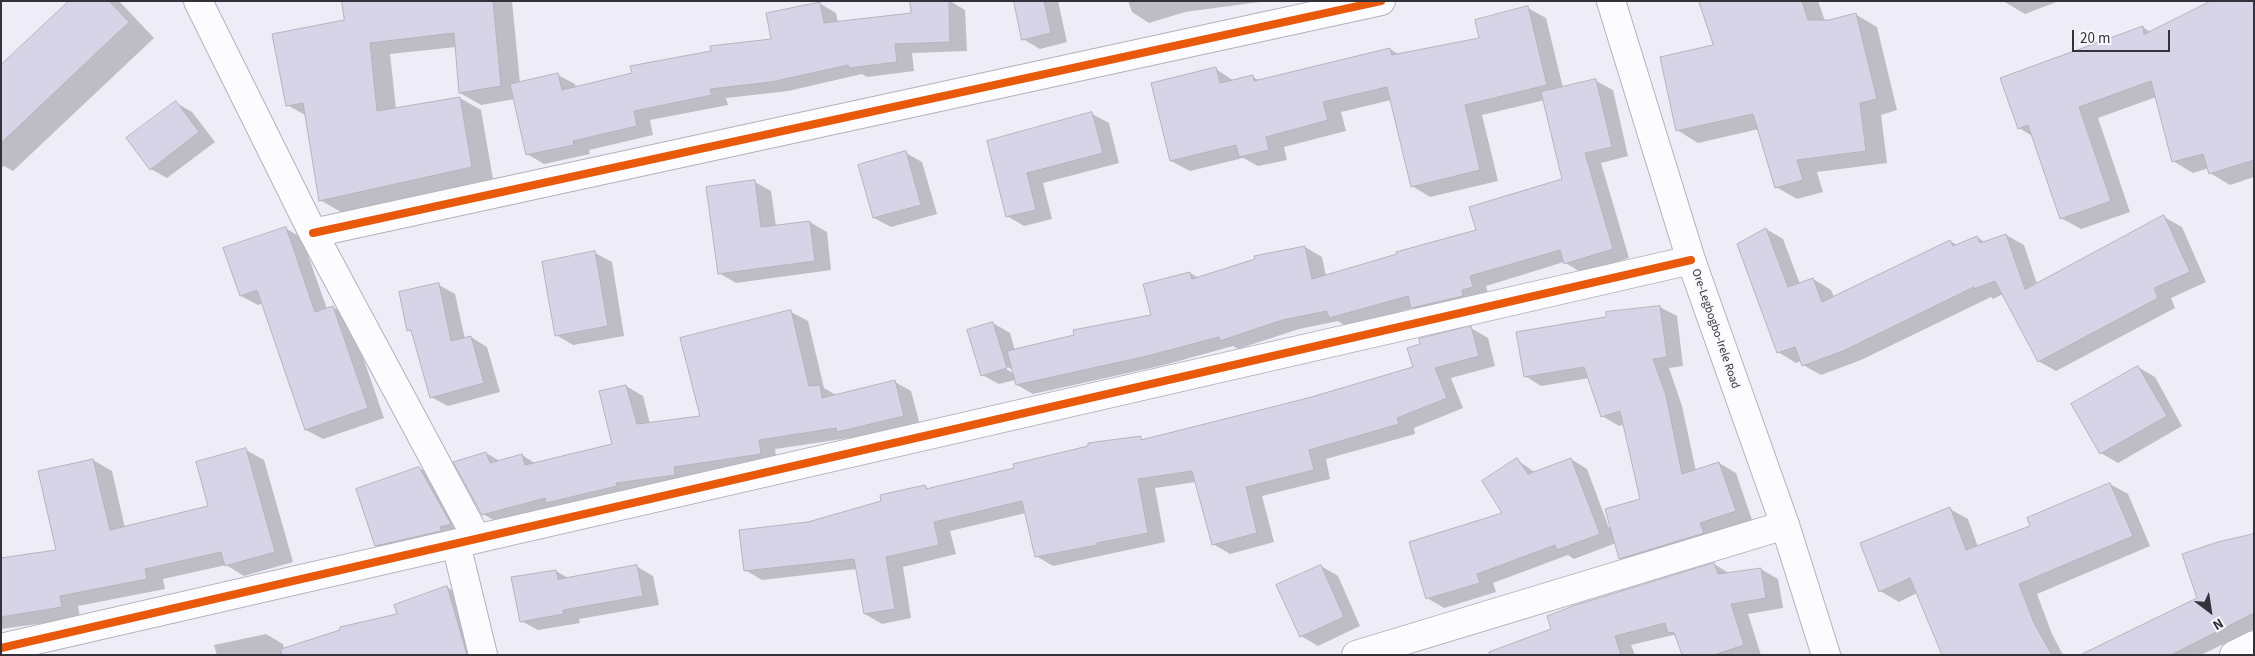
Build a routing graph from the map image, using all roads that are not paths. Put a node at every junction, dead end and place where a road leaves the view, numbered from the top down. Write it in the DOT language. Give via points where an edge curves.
graph roads {
  1 [pos="198,1"];
  2 [pos="1381,1"];
  3 [pos="1611,1"];
  4 [pos="313,233"];
  5 [pos="1691,260"];
  6 [pos="1785,525"];
  7 [pos="467,542"];
  8 [pos="2254,646"];
  9 [pos="1,648"];
  10 [pos="483,655"];
  11 [pos="1356,655"];
  12 [pos="1826,655"];
  13 [pos="2234,655"];
  1 -- 4 [label="street"];
  2 -- 4 [label="street"];
  3 -- 5 [label="street, Ore-Legbogbo-Irele Road"];
  4 -- 7 [label="street"];
  5 -- 6 [label="street, Ore-Legbogbo-Irele Road"];
  5 -- 7 [label="street"];
  6 -- 11 [label="street"];
  6 -- 12 [label="street, Ore-Legbogbo-Irele Road"];
  7 -- 9 [label="street"];
  7 -- 10 [label="street"];
  8 -- 13 [label="street"];
}
